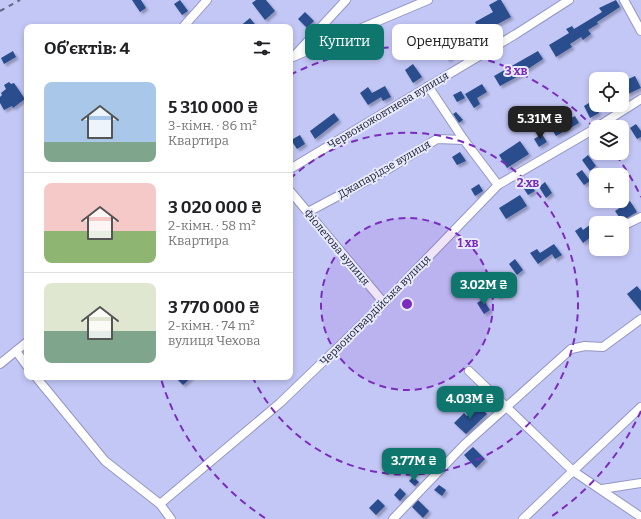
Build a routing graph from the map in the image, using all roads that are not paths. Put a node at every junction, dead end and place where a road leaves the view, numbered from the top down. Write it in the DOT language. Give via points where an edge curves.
graph roads {
  1 [pos="207,0"];
  2 [pos="346,0"];
  3 [pos="428,0"];
  4 [pos="569,0"];
  5 [pos="624,0"];
  6 [pos="187,24"];
  7 [pos="641,31"];
  8 [pos="293,57"];
  9 [pos="293,58"];
  10 [pos="428,86"];
  11 [pos="641,100"];
  12 [pos="608,120"];
  13 [pos="589,132"];
  14 [pos="464,140"];
  15 [pos="293,167"];
  16 [pos="498,185"];
  17 [pos="293,194"];
  18 [pos="308,212"];
  19 [pos="641,217"];
  20 [pos="629,223"];
  21 [pos="384,303"];
  22 [pos="641,319"];
  23 [pos="24,345"];
  24 [pos="16,352"];
  25 [pos="24,362"];
  26 [pos="0,364"];
  27 [pos="469,371"];
  28 [pos="38,380"];
  29 [pos="507,407"];
  30 [pos="641,407"];
  31 [pos="570,473"];
  32 [pos="641,483"];
  33 [pos="602,489"];
  34 [pos="160,504"];
  35 [pos="641,517"];
  36 [pos="171,519"];
  37 [pos="393,519"];
  38 [pos="523,519"];
  1 -- 6 [label="street"];
  2 -- 8 [label="street"];
  3 -- 9 [label="street"];
  4 -- 10 [label="street, Червоножовтнева вулиця"];
  5 -- 7 [label="street"];
  10 -- 14 [label="street"];
  10 -- 15 [label="street, Червоножовтнева вулиця"];
  11 -- 12 [label="street, Червоногвардійська вулиця"];
  13 -- 16 [label="street, Червоногвардійська вулиця"];
  14 -- 16 [label="street"];
  14 -- 18 [label="street, Джапарідзе вулиця" via="437,139 385,171"];
  16 -- 21 [label="street, Червоногвардійська вулиця"];
  17 -- 18 [label="street, Фіолетова вулиця"];
  18 -- 21 [label="street, Фіолетова вулиця"];
  19 -- 20 [label="street"];
  21 -- 34 [label="street, Червоногвардійська вулиця" via="280,403"];
  22 -- 29 [label="street" via="604,347 585,346 571,349"];
  23 -- 24 [label="street"];
  24 -- 25 [label="street"];
  24 -- 26 [label="street"];
  27 -- 29 [label="street"];
  28 -- 34 [label="street" via="105,461"];
  29 -- 31 [label="street"];
  29 -- 37 [label="street" via="464,445"];
  30 -- 31 [label="street"];
  31 -- 33 [label="street"];
  31 -- 38 [label="street"];
  32 -- 33 [label="street"];
  33 -- 35 [label="street"];
  34 -- 36 [label="street"];
}
